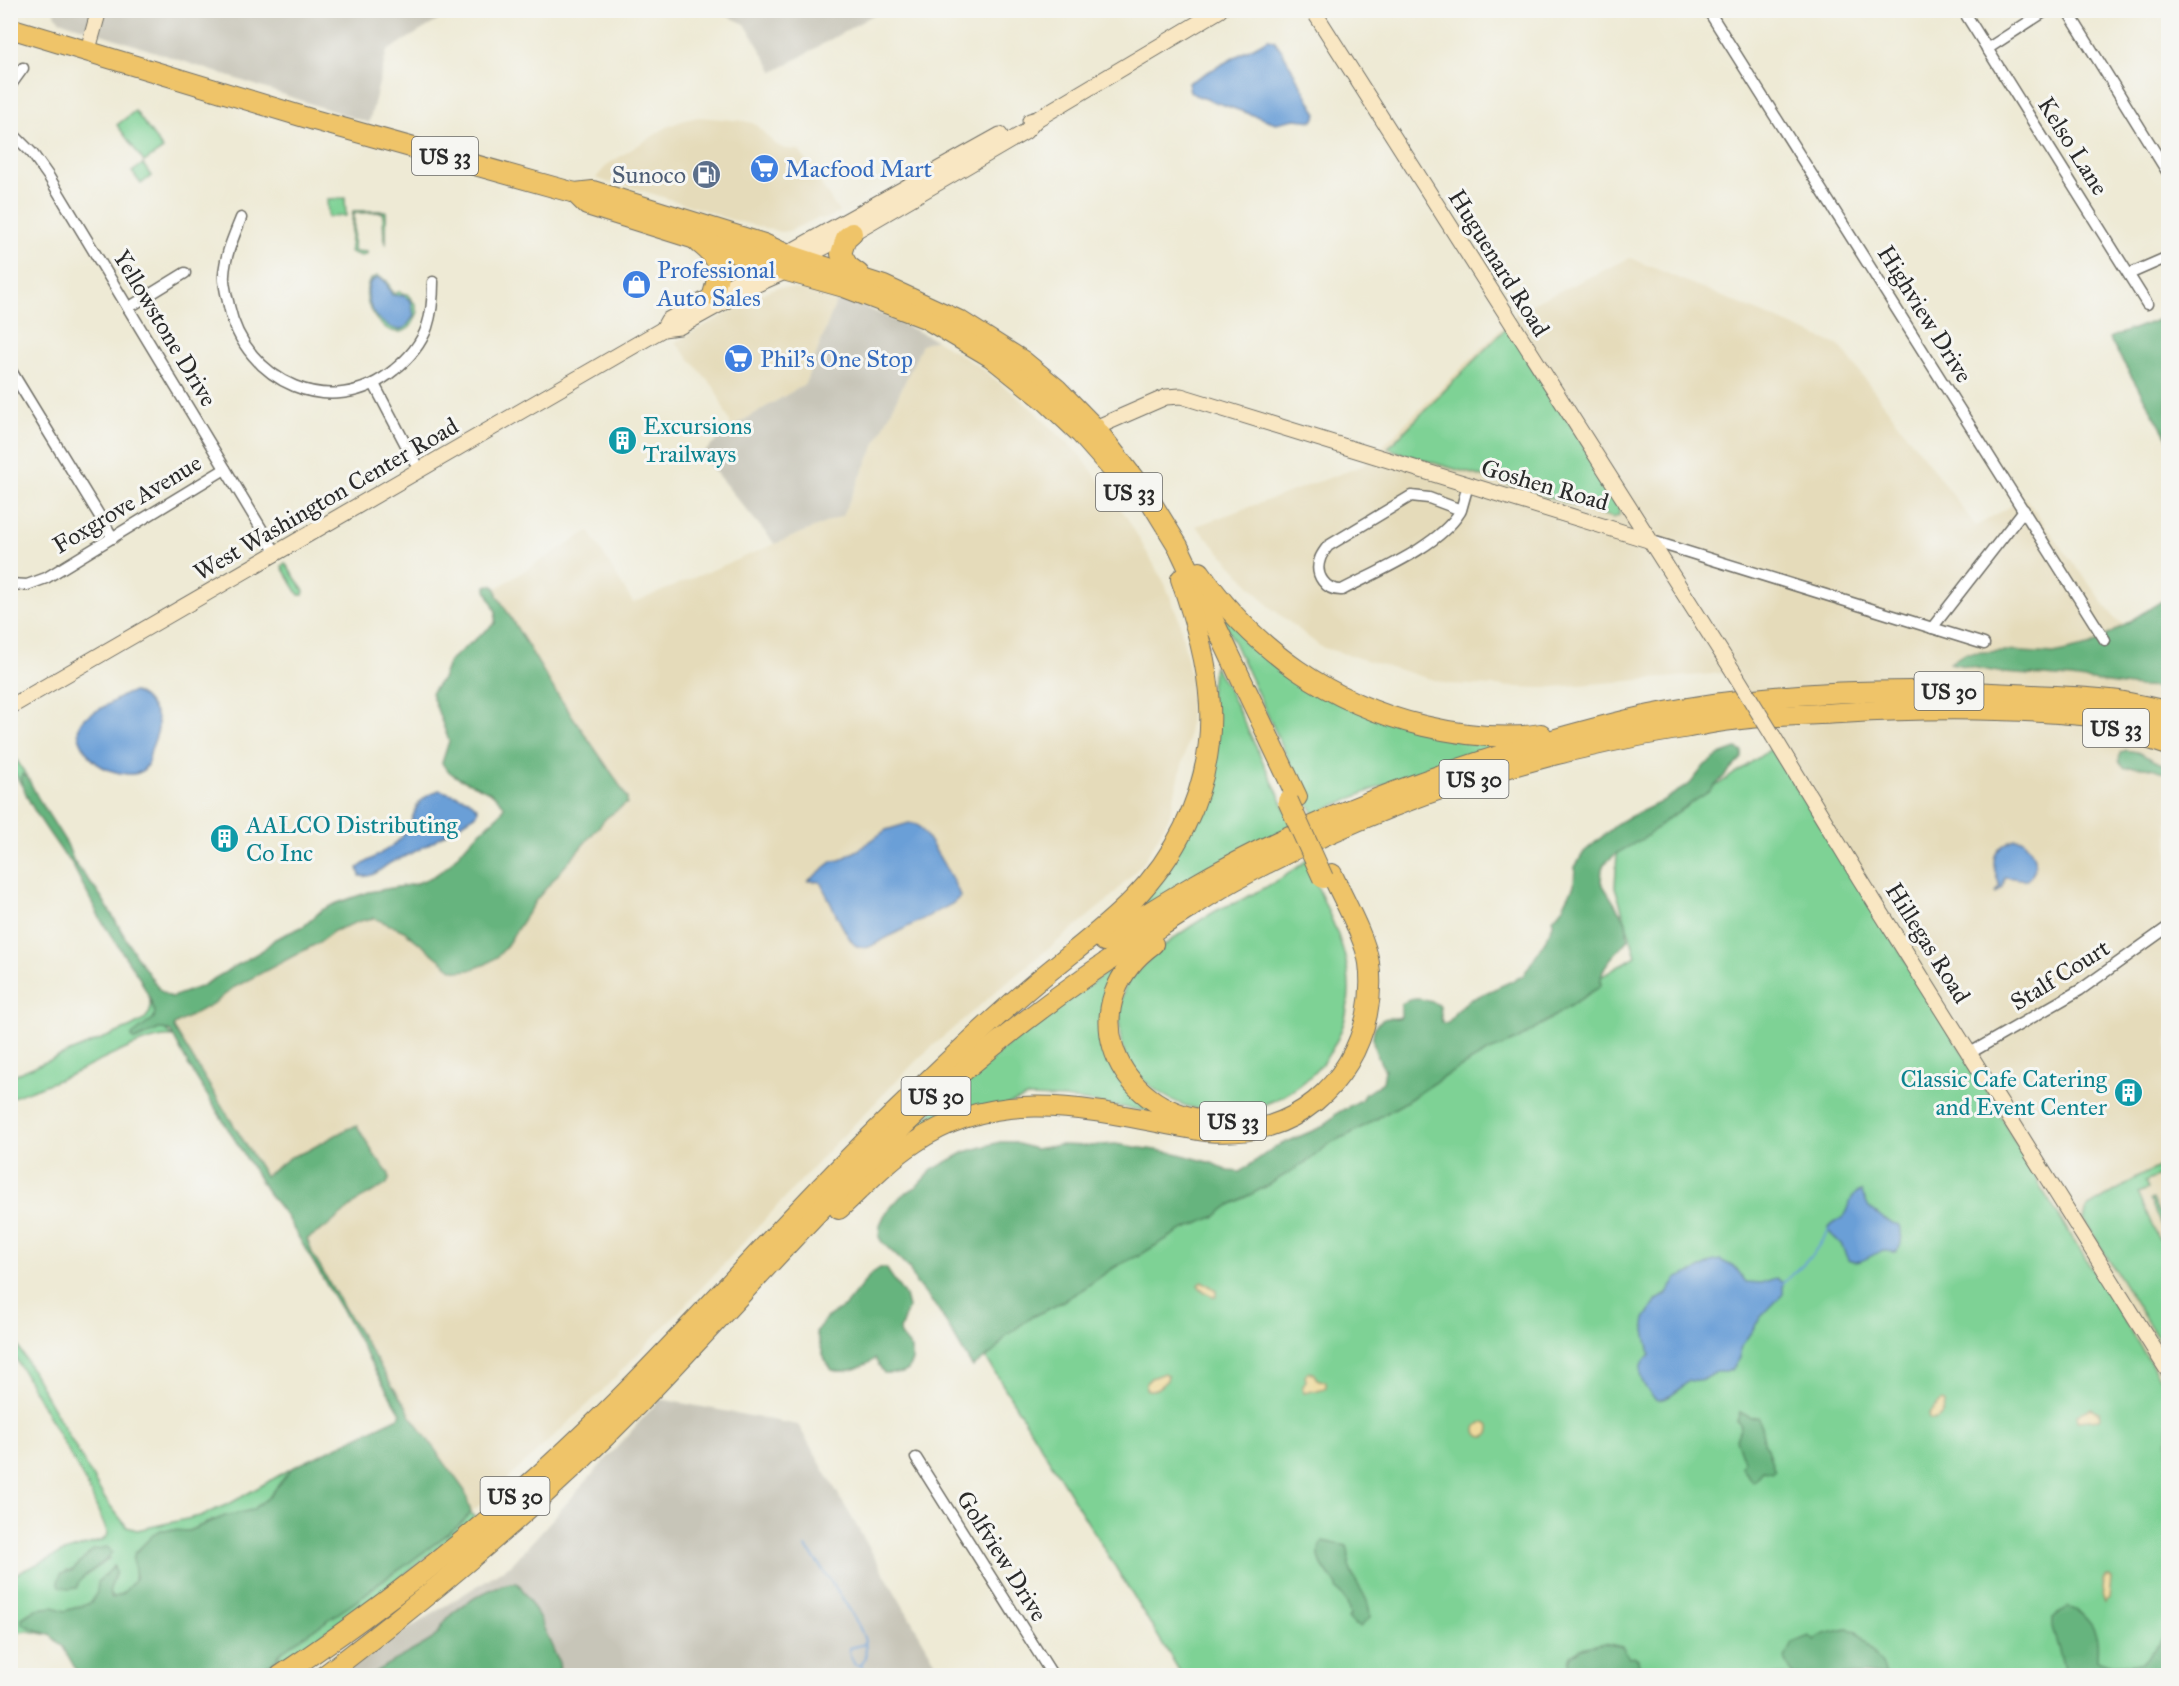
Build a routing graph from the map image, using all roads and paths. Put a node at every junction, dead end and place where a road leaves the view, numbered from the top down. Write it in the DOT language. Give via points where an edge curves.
graph roads {
  1 [pos="99,10"];
  2 [pos="1220,10"];
  3 [pos="1313,10"];
  4 [pos="1708,10"];
  5 [pos="1963,10"];
  6 [pos="2047,10"];
  7 [pos="2067,10"];
  8 [pos="10,28"];
  9 [pos="1988,49"];
  10 [pos="87,52"];
  11 [pos="23,68"];
  12 [pos="10,86"];
  13 [pos="1037,119"];
  14 [pos="10,131"];
  15 [pos="2169,173"];
  16 [pos="575,193"];
  17 [pos="242,218"];
  18 [pos="852,233"];
  19 [pos="692,238"];
  20 [pos="2169,257"];
  21 [pos="791,262"];
  22 [pos="768,265"];
  23 [pos="185,273"];
  24 [pos="2129,274"];
  25 [pos="869,280"];
  26 [pos="433,282"];
  27 [pos="712,295"];
  28 [pos="2147,304"];
  29 [pos="128,308"];
  30 [pos="663,329"];
  31 [pos="10,369"];
  32 [pos="374,384"];
  33 [pos="1095,428"];
  34 [pos="225,469"];
  35 [pos="419,470"];
  36 [pos="1468,485"];
  37 [pos="1461,510"];
  38 [pos="2024,510"];
  39 [pos="112,538"];
  40 [pos="1648,540"];
  41 [pos="1178,546"];
  42 [pos="276,553"];
  43 [pos="1181,579"];
  44 [pos="14,585"];
  45 [pos="1932,628"];
  46 [pos="2105,640"];
  47 [pos="1984,644"];
  48 [pos="2169,700"];
  49 [pos="2119,701"];
  50 [pos="10,707"];
  51 [pos="2169,711"];
  52 [pos="2062,714"];
  53 [pos="1612,724"];
  54 [pos="2169,726"];
  55 [pos="2169,745"];
  56 [pos="1292,799"];
  57 [pos="1327,876"];
  58 [pos="1230,883"];
  59 [pos="2169,927"];
  60 [pos="984,1030"];
  61 [pos="1971,1053"];
  62 [pos="682,1357"];
  63 [pos="2168,1371"];
  64 [pos="916,1458"];
  65 [pos="280,1676"];
  66 [pos="324,1676"];
  67 [pos="1053,1676"];
  1 -- 10 [label="main road"];
  2 -- 13 [label="main road, West Washington Center Road"];
  3 -- 40 [label="main road, Huguenard Road"];
  4 -- 38 [label="street, Highview Drive"];
  5 -- 9 [label="street, Kelso Lane"];
  6 -- 9 [label="street"];
  7 -- 15 [label="street"];
  8 -- 10 [label="highway, US 33"];
  9 -- 24 [label="street, Kelso Lane"];
  10 -- 16 [label="highway, US 33"];
  11 -- 12 [label="street"];
  13 -- 18 [label="main road, West Washington Center Road" via="1025,132"];
  13 -- 21 [label="main road, West Washington Center Road" via="1019,124"];
  14 -- 29 [label="street, Yellowstone Drive" via="40,164"];
  16 -- 19 [label="highway, US 33" via="587,205"];
  16 -- 21 [label="highway, US 33" via="593,191 764,244"];
  17 -- 32 [label="street" via="230,246 224,276 234,324 258,363 300,390 335,394"];
  18 -- 21 [label="main road, West Washington Center Road"];
  18 -- 25 [label="highway" via="846,238 842,258"];
  19 -- 22 [label="highway, US 33"];
  19 -- 27 [label="highway" via="718,261 720,273"];
  20 -- 24 [label="street"];
  21 -- 22 [label="highway, US 33"];
  21 -- 25 [label="highway, US 33"];
  21 -- 30 [label="main road, West Washington Center Road" via="679,327"];
  21 -- 43 [label="highway, US 33" via="925,318 992,357 1046,401 1108,463 1153,528"];
  22 -- 27 [label="main road, West Washington Center Road"];
  23 -- 29 [label="street"];
  24 -- 28 [label="street, Kelso Lane"];
  25 -- 33 [label="highway, US 33" via="933,307 1001,346 1057,389"];
  26 -- 32 [label="street" via="433,304 417,347 402,364"];
  27 -- 30 [label="main road, West Washington Center Road" via="668,320"];
  29 -- 34 [label="street, Yellowstone Drive"];
  30 -- 35 [label="main road, West Washington Center Road"];
  31 -- 39 [label="street"];
  32 -- 35 [label="street"];
  33 -- 36 [label="main road, Goshen Road" via="1166,397 1181,396"];
  33 -- 41 [label="highway, US 33" via="1148,497"];
  34 -- 39 [label="street, Foxgrove Avenue"];
  34 -- 42 [label="street, Yellowstone Drive"];
  35 -- 42 [label="main road, West Washington Center Road"];
  36 -- 37 [label="street"];
  36 -- 40 [label="main road, Goshen Road"];
  37 -- 37 [label="street" via="1436,539 1342,590 1327,587 1320,577 1320,557 1328,546 1411,496"];
  38 -- 45 [label="street"];
  38 -- 46 [label="street, Highview Drive"];
  39 -- 44 [label="street, Foxgrove Avenue" via="36,583"];
  40 -- 45 [label="street, Goshen Road"];
  40 -- 61 [label="main road, Hillegas Road, bridge"];
  41 -- 53 [label="highway, US 33" via="1265,646 1304,676 1374,711 1440,730 1488,736 1532,735"];
  41 -- 56 [label="highway"];
  42 -- 50 [label="main road, West Washington Center Road"];
  43 -- 56 [label="highway, US 33"];
  43 -- 60 [label="highway" via="1199,633 1211,701 1207,754 1191,813 1142,892"];
  45 -- 47 [label="street, Goshen Road"];
  48 -- 49 [label="highway, US 30"];
  49 -- 51 [label="highway, US 33"];
  49 -- 53 [label="highway, US 30" via="1967,691 1856,692 1744,701"];
  52 -- 54 [label="highway, US 30"];
  52 -- 55 [label="highway, US 33"];
  52 -- 58 [label="highway, US 30" via="1958,709 1822,714 1732,720 1622,739 1437,790 1286,853"];
  53 -- 60 [label="highway, US 30" via="1440,774 1277,842 1177,895 1100,943"];
  56 -- 57 [label="highway, US 33, bridge"];
  57 -- 58 [label="highway, US 33" via="1356,968 1356,1004 1342,1049 1325,1075 1304,1094 1273,1112 1227,1121 1198,1119 1175,1113 1144,1095 1128,1078 1117,1060 1110,1015 1116,987 1139,955 1211,905"];
  57 -- 62 [label="highway" via="1364,944 1370,986 1368,1010 1356,1050 1346,1067 1309,1105 1278,1122 1237,1132 1205,1131 1055,1105 1000,1108 949,1124 900,1153 718,1328"];
  58 -- 62 [label="highway, US 30" via="1083,978 966,1068 866,1163"];
  59 -- 61 [label="street, Stalf Court" via="2080,990"];
  60 -- 65 [label="highway, US 30" via="860,1146 562,1454 482,1525"];
  61 -- 63 [label="main road, Hillegas Road"];
  62 -- 66 [label="highway, US 30" via="521,1516 431,1593"];
  64 -- 67 [label="street, Golfview Drive"];
}
